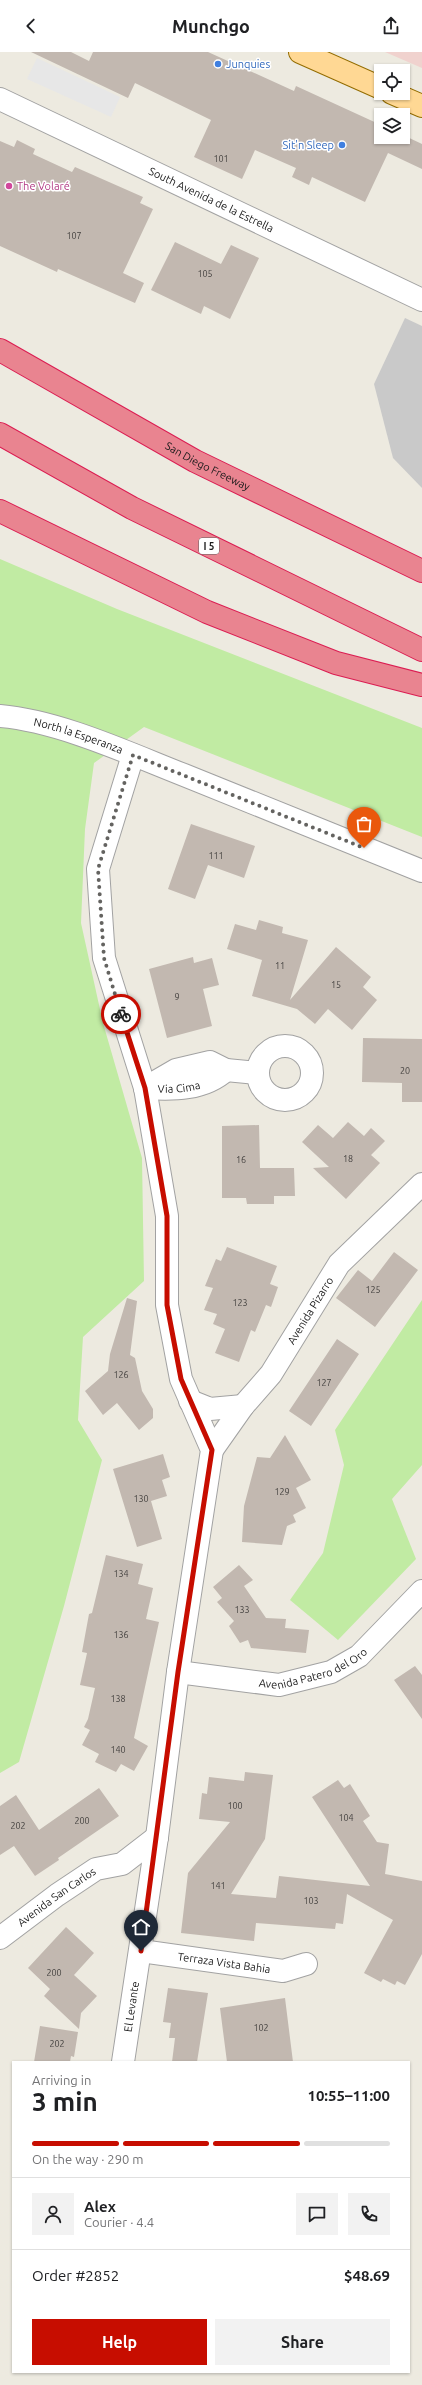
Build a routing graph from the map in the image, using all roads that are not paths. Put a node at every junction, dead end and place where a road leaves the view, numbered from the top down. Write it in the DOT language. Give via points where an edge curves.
graph roads {
  1 [pos="300,52"];
  2 [pos="374,85"];
  3 [pos="0,99"];
  4 [pos="408,100"];
  5 [pos="422,106"];
  6 [pos="422,300"];
  7 [pos="0,350"];
  8 [pos="0,434"];
  9 [pos="0,511"];
  10 [pos="422,571"];
  11 [pos="422,650"];
  12 [pos="422,685"];
  13 [pos="0,716"];
  14 [pos="133,755"];
  15 [pos="422,871"];
  16 [pos="256,1073"];
  17 [pos="145,1088"];
  18 [pos="422,1184"];
  19 [pos="190,1401"];
  20 [pos="243,1406"];
  21 [pos="212,1450"];
  22 [pos="422,1591"];
  23 [pos="178,1672"];
  24 [pos="157,1837"];
  25 [pos="0,1938"];
  26 [pos="141,1951"];
  27 [pos="306,1964"];
  28 [pos="123,2061"];
  1 -- 2 [label="main road"];
  3 -- 6 [label="street, South Avenida de la Estrella"];
  4 -- 5 [label="main road"];
  7 -- 10 [label="highway, San Diego Freeway" via="195,461"];
  8 -- 11 [label="highway, I 5" via="132,508"];
  9 -- 12 [label="highway" via="207,612 336,663"];
  13 -- 14 [label="street, North la Esperanza" via="16,717 56,728"];
  14 -- 15 [label="street, North la Esperanza"];
  14 -- 17 [label="street" via="98,869 104,958"];
  16 -- 17 [label="street, Via Cima" via="226,1070 210,1062 176,1070"];
  17 -- 19 [label="street" via="167,1216 167,1305 181,1379"];
  18 -- 20 [label="street, Avenida Pizarro" via="339,1264 271,1374"];
  19 -- 20 [label="street" via="210,1409"];
  19 -- 21 [label="street"];
  20 -- 21 [label="street, Avenida Pizarro"];
  21 -- 23 [label="street, El Levante"];
  22 -- 23 [label="street, Avenida Patero del Oro" via="359,1656 331,1672 279,1685"];
  23 -- 24 [label="street, El Levante"];
  24 -- 25 [label="street, Avenida San Carlos" via="122,1864 96,1869"];
  24 -- 26 [label="street, El Levante"];
  26 -- 27 [label="street, Terraza Vista Bahia" via="283,1971"];
  26 -- 28 [label="street, El Levante"];
}
